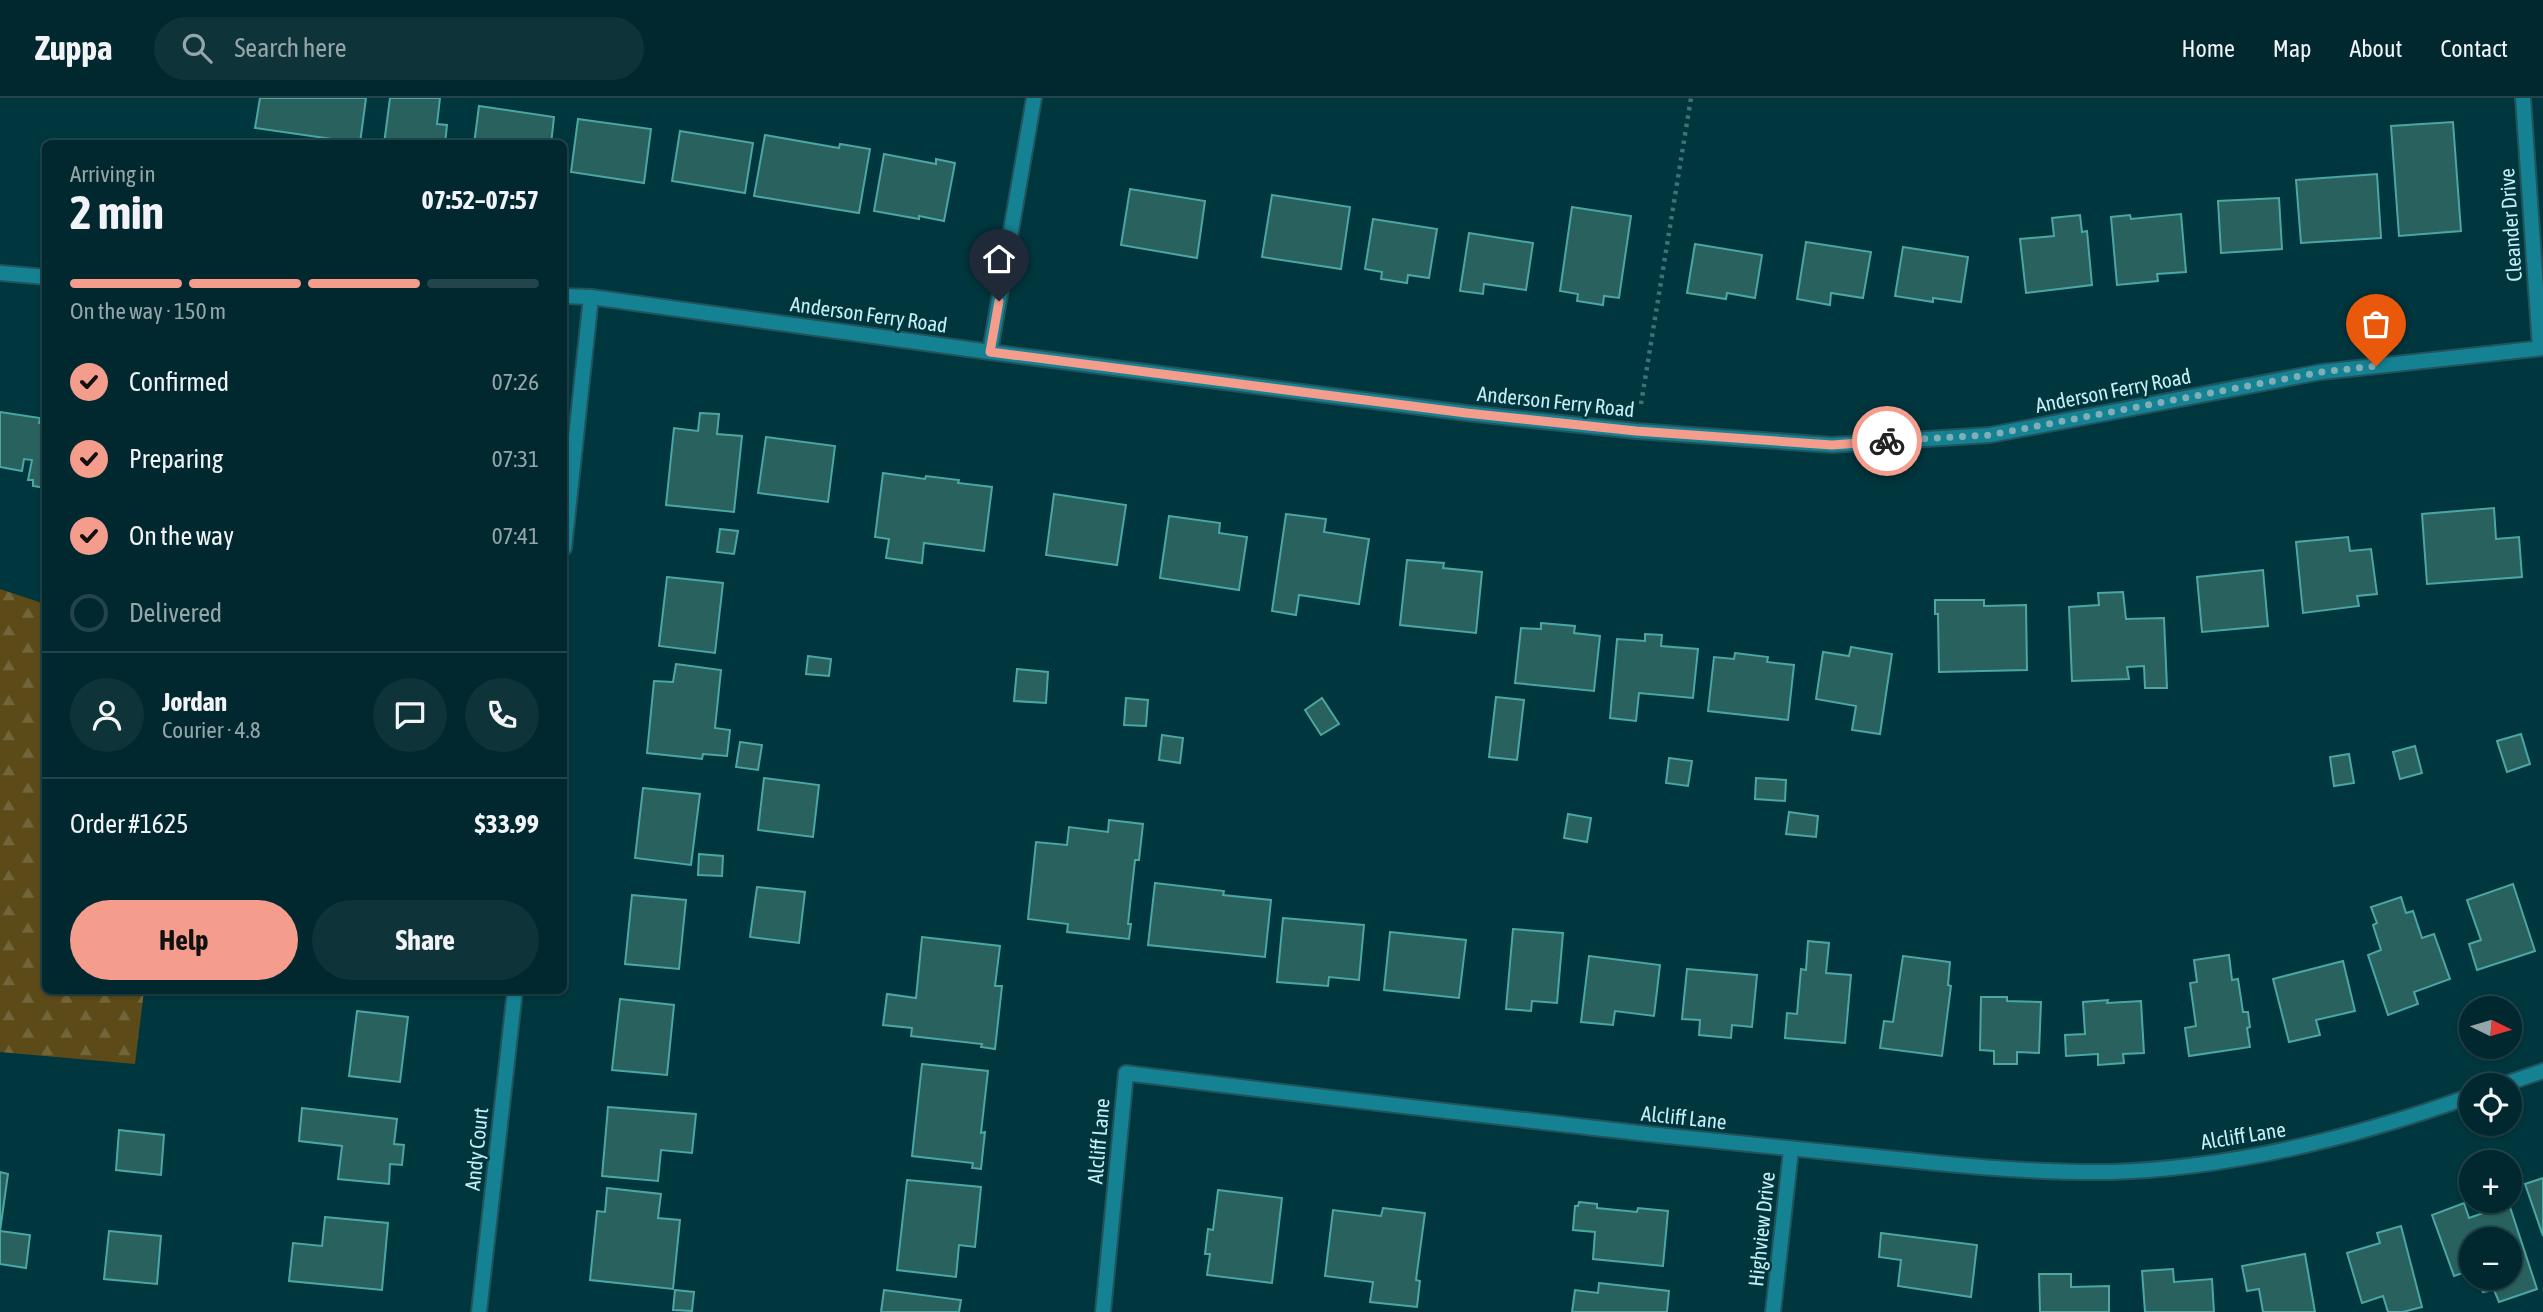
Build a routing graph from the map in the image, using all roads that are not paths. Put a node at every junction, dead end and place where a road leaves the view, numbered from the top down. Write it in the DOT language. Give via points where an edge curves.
graph roads {
  1 [pos="1034,98"];
  2 [pos="2523,98"];
  3 [pos="0,273"];
  4 [pos="42,277"];
  5 [pos="567,296"];
  6 [pos="591,297"];
  7 [pos="2541,348"];
  8 [pos="990,352"];
  9 [pos="567,520"];
  10 [pos="515,994"];
  11 [pos="2543,1071"];
  12 [pos="2522,1078"];
  13 [pos="2459,1100"];
  14 [pos="1791,1150"];
  15 [pos="479,1312"];
  16 [pos="1103,1312"];
  17 [pos="1773,1312"];
  1 -- 8 [label="street"];
  2 -- 7 [label="street, Cleander Drive"];
  3 -- 4 [label="street"];
  5 -- 6 [label="street, Anderson Ferry Road"];
  6 -- 8 [label="street, Anderson Ferry Road"];
  6 -- 9 [label="street"];
  7 -- 8 [label="street, Anderson Ferry Road" via="2321,372 1990,435 1832,445 1636,431 1452,411"];
  10 -- 15 [label="street, Andy Court"];
  11 -- 12 [label="street"];
  13 -- 14 [label="street, Alcliff Lane" via="2337,1139 2237,1160 2115,1171 2036,1172"];
  14 -- 16 [label="street, Alcliff Lane" via="1125,1073"];
  14 -- 17 [label="street, Highview Drive"];
}
